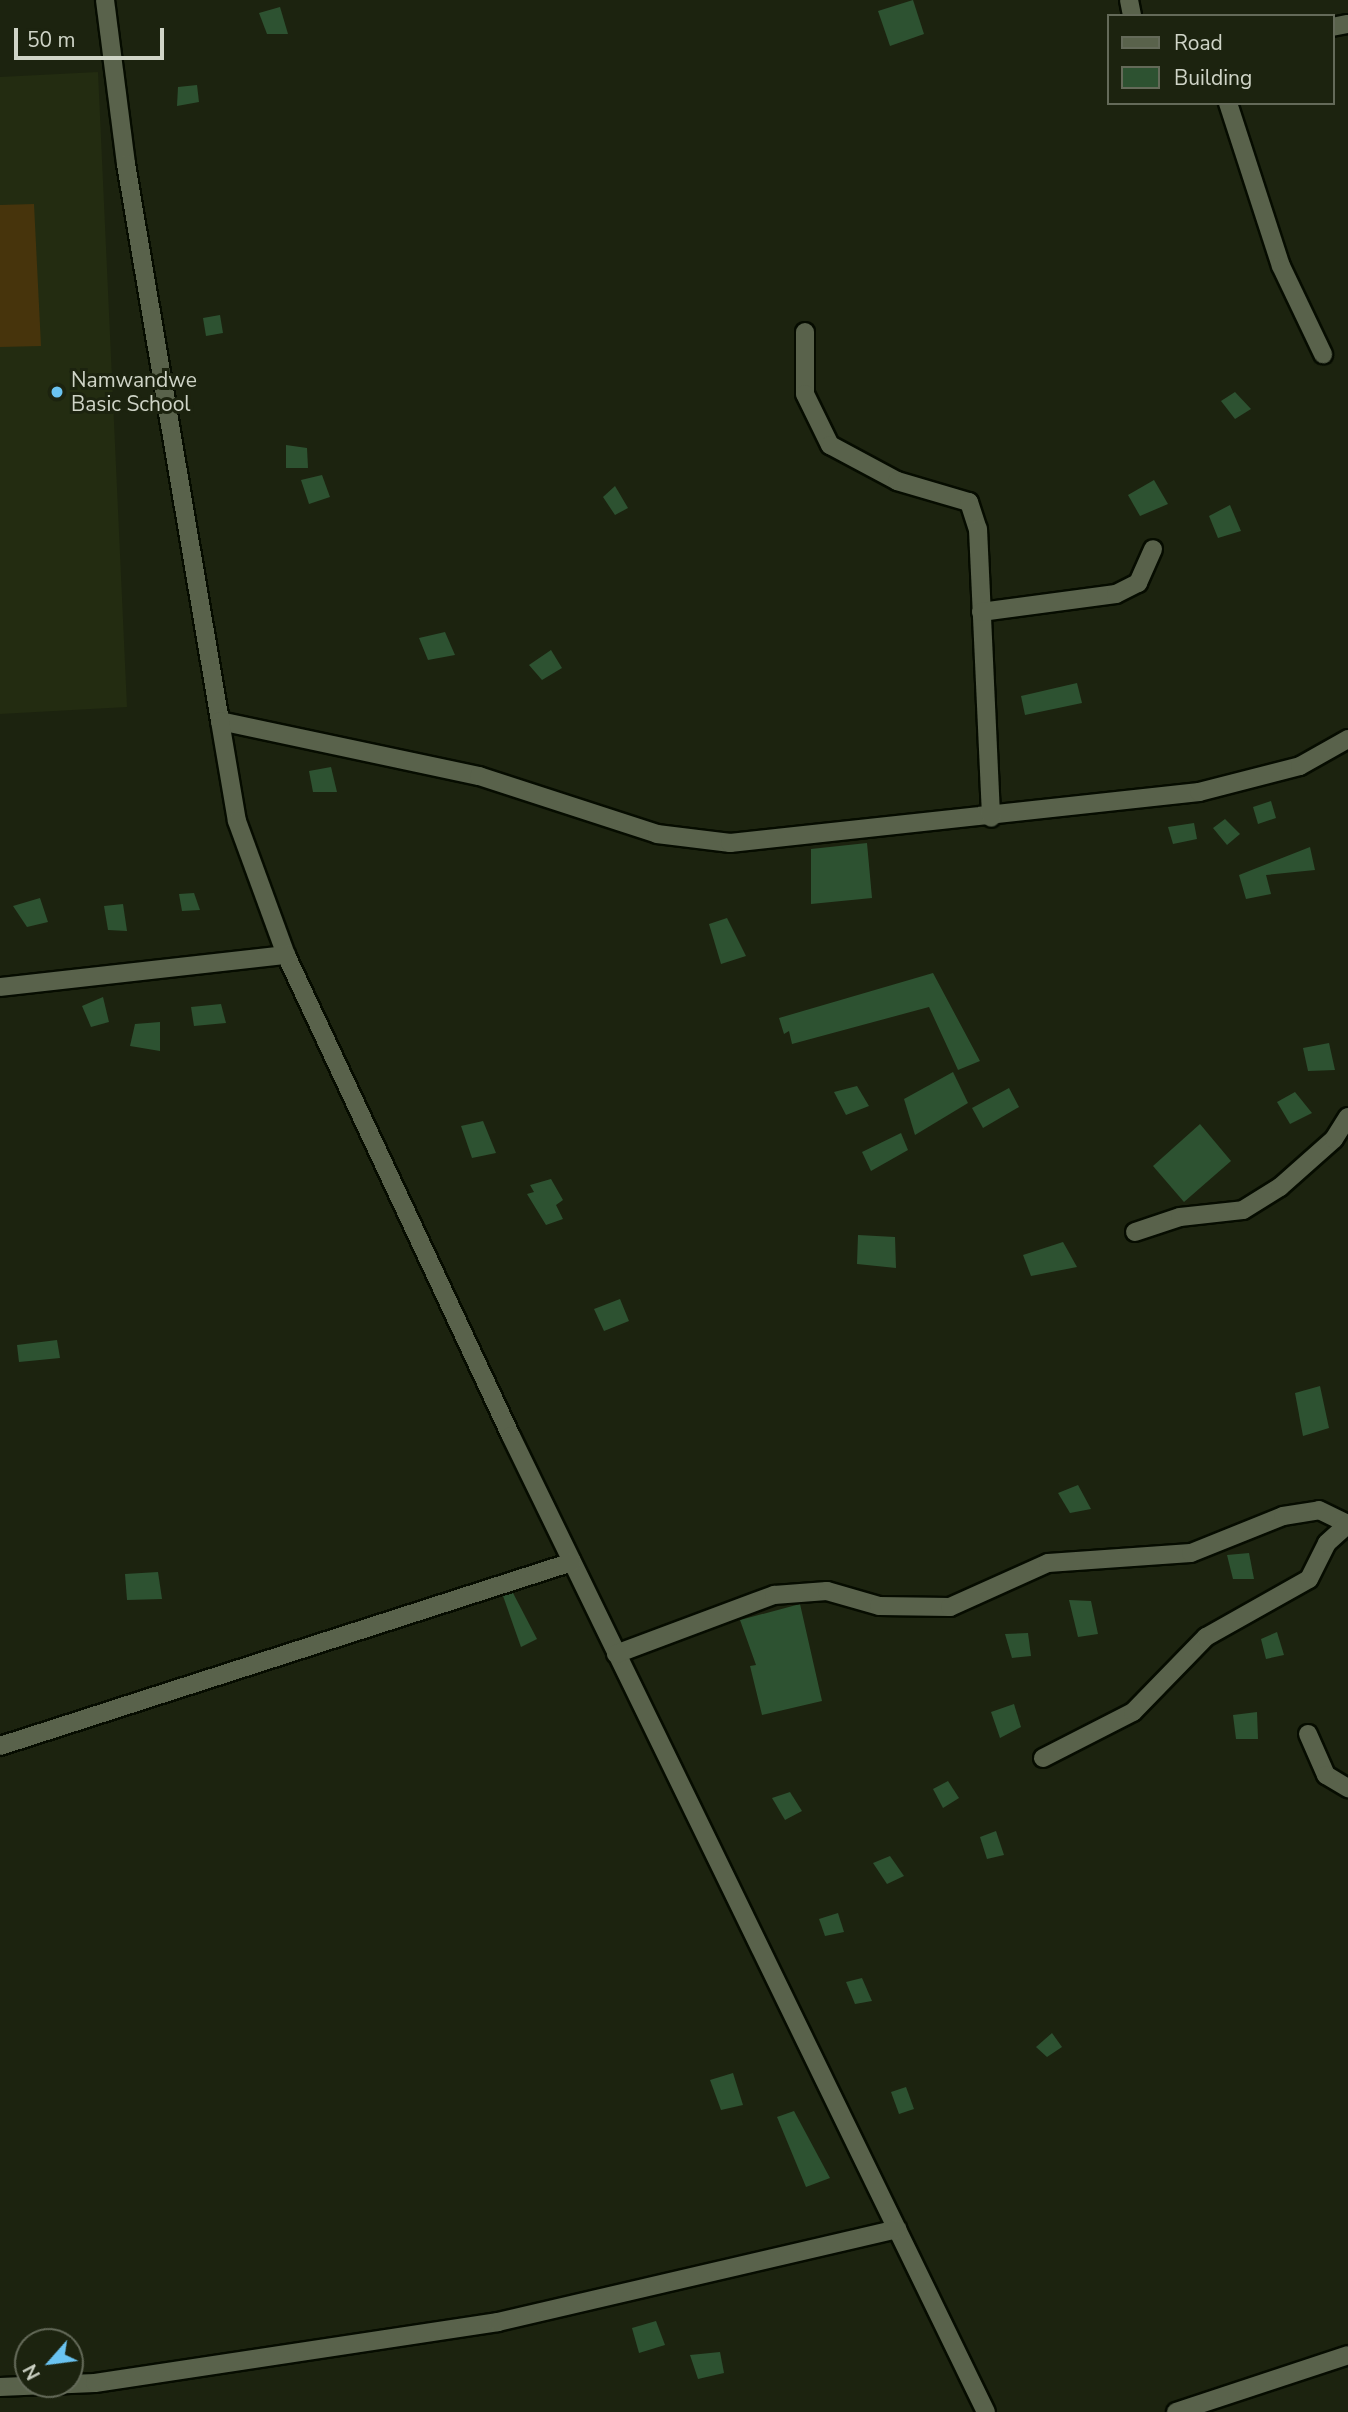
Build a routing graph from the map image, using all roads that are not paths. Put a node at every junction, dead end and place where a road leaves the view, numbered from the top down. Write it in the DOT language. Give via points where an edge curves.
graph roads {
  1 [pos="105,0"];
  2 [pos="1229,105"];
  3 [pos="805,332"];
  4 [pos="1324,354"];
  5 [pos="1153,549"];
  6 [pos="981,612"];
  7 [pos="220,721"];
  8 [pos="1348,739"];
  9 [pos="990,817"];
  10 [pos="286,955"];
  11 [pos="0,987"];
  12 [pos="1348,1117"];
  13 [pos="1135,1233"];
  14 [pos="1348,1524"];
  15 [pos="572,1562"];
  16 [pos="616,1654"];
  17 [pos="1308,1734"];
  18 [pos="0,1746"];
  19 [pos="1043,1758"];
  20 [pos="1348,1788"];
  21 [pos="897,2229"];
  22 [pos="1348,2354"];
  23 [pos="0,2387"];
  24 [pos="986,2412"];
  25 [pos="1176,2412"];
  1 -- 7 [label="street" via="125,164"];
  2 -- 4 [label="street" via="1281,266"];
  3 -- 6 [label="street" via="805,394 830,444 897,481 970,502 978,529"];
  5 -- 6 [label="street" via="1138,583 1116,594"];
  6 -- 9 [label="street"];
  7 -- 9 [label="street" via="478,776 657,834 730,843"];
  7 -- 10 [label="street" via="237,821"];
  8 -- 9 [label="street" via="1258,780"];
  10 -- 11 [label="street"];
  10 -- 15 [label="street"];
  12 -- 13 [label="street" via="1334,1139 1280,1187 1243,1210 1180,1217"];
  14 -- 16 [label="street" via="1319,1510 1283,1516 1191,1553 1048,1563 950,1607 879,1606 827,1591 774,1595"];
  14 -- 19 [label="street" via="1327,1543 1309,1579 1206,1637 1133,1712"];
  15 -- 16 [label="street"];
  15 -- 18 [label="street"];
  16 -- 21 [label="street"];
  17 -- 20 [label="street" via="1326,1775"];
  21 -- 23 [label="street" via="498,2322 96,2383"];
  21 -- 24 [label="street"];
  22 -- 25 [label="street"];
}
